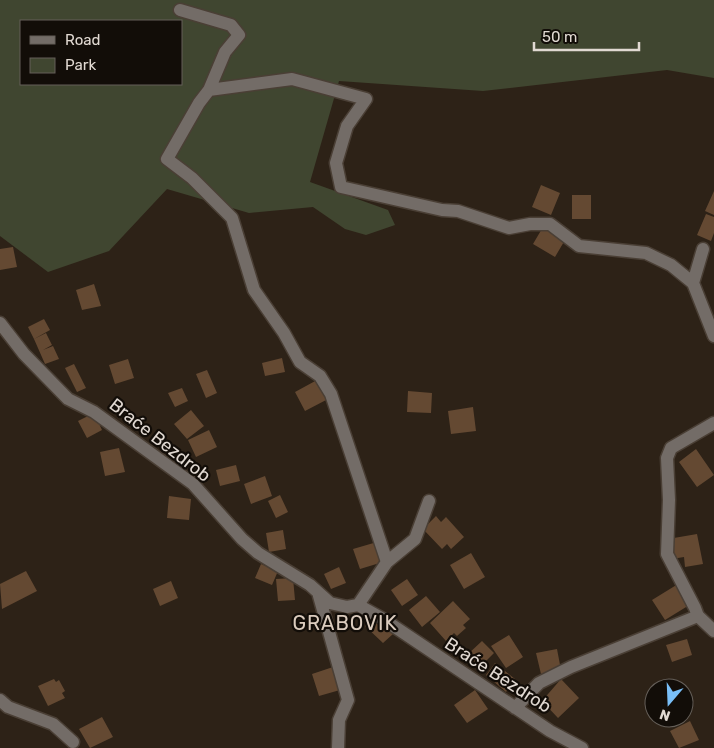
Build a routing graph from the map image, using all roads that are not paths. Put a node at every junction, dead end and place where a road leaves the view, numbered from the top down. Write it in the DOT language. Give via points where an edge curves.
graph roads {
  1 [pos="180,10"];
  2 [pos="209,90"];
  3 [pos="702,249"];
  4 [pos="693,283"];
  5 [pos="0,323"];
  6 [pos="714,336"];
  7 [pos="714,423"];
  8 [pos="429,501"];
  9 [pos="387,562"];
  10 [pos="319,596"];
  11 [pos="358,605"];
  12 [pos="698,616"];
  13 [pos="714,630"];
  14 [pos="0,700"];
  15 [pos="516,708"];
  16 [pos="73,742"];
  17 [pos="338,748"];
  18 [pos="582,748"];
  1 -- 2 [label="street" via="231,25 239,35 225,52"];
  2 -- 4 [label="street" via="292,78 366,99 347,126 336,164 340,187 458,212 509,228 550,224 579,246 646,253 671,265"];
  2 -- 9 [label="street" via="167,159 192,178 232,218 254,290 300,362 320,376 331,394"];
  3 -- 4 [label="street"];
  4 -- 6 [label="street"];
  5 -- 10 [label="street, Braće Bezdrob" via="24,354 68,399 94,412 193,484 242,539 310,586"];
  7 -- 12 [label="street" via="671,448 666,458 669,500 667,554"];
  8 -- 9 [label="street" via="415,539"];
  9 -- 11 [label="street"];
  10 -- 11 [label="street, Braće Bezdrob" via="347,608"];
  10 -- 17 [label="street" via="348,700 339,720"];
  11 -- 15 [label="street, Braće Bezdrob"];
  12 -- 13 [label="street"];
  12 -- 15 [label="street" via="547,679"];
  14 -- 16 [label="street" via="8,707 53,724"];
  15 -- 18 [label="street, Braće Bezdrob"];
}
